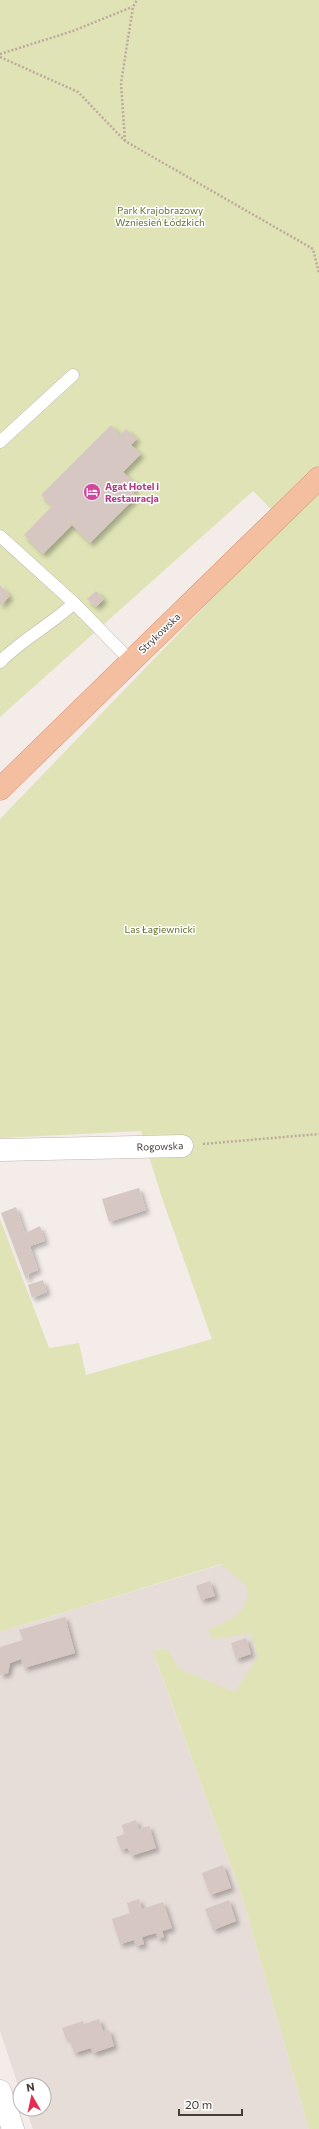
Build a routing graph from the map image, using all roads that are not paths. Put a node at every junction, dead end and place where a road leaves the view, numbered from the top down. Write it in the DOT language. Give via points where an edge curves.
graph roads {
  1 [pos="73,375"];
  2 [pos="0,442"];
  3 [pos="319,478"];
  4 [pos="0,536"];
  5 [pos="74,604"];
  6 [pos="131,661"];
  7 [pos="0,662"];
  8 [pos="0,789"];
  9 [pos="182,1146"];
  10 [pos="0,1150"];
  11 [pos="0,2091"];
  12 [pos="14,2129"];
  1 -- 2 [label="lane"];
  3 -- 6 [label="main road, Strykowska"];
  4 -- 5 [label="lane"];
  5 -- 6 [label="lane"];
  5 -- 7 [label="lane" via="61,616 29,636"];
  6 -- 8 [label="main road, Strykowska"];
  9 -- 10 [label="street, Rogowska"];
  11 -- 12 [label="street"];
}
